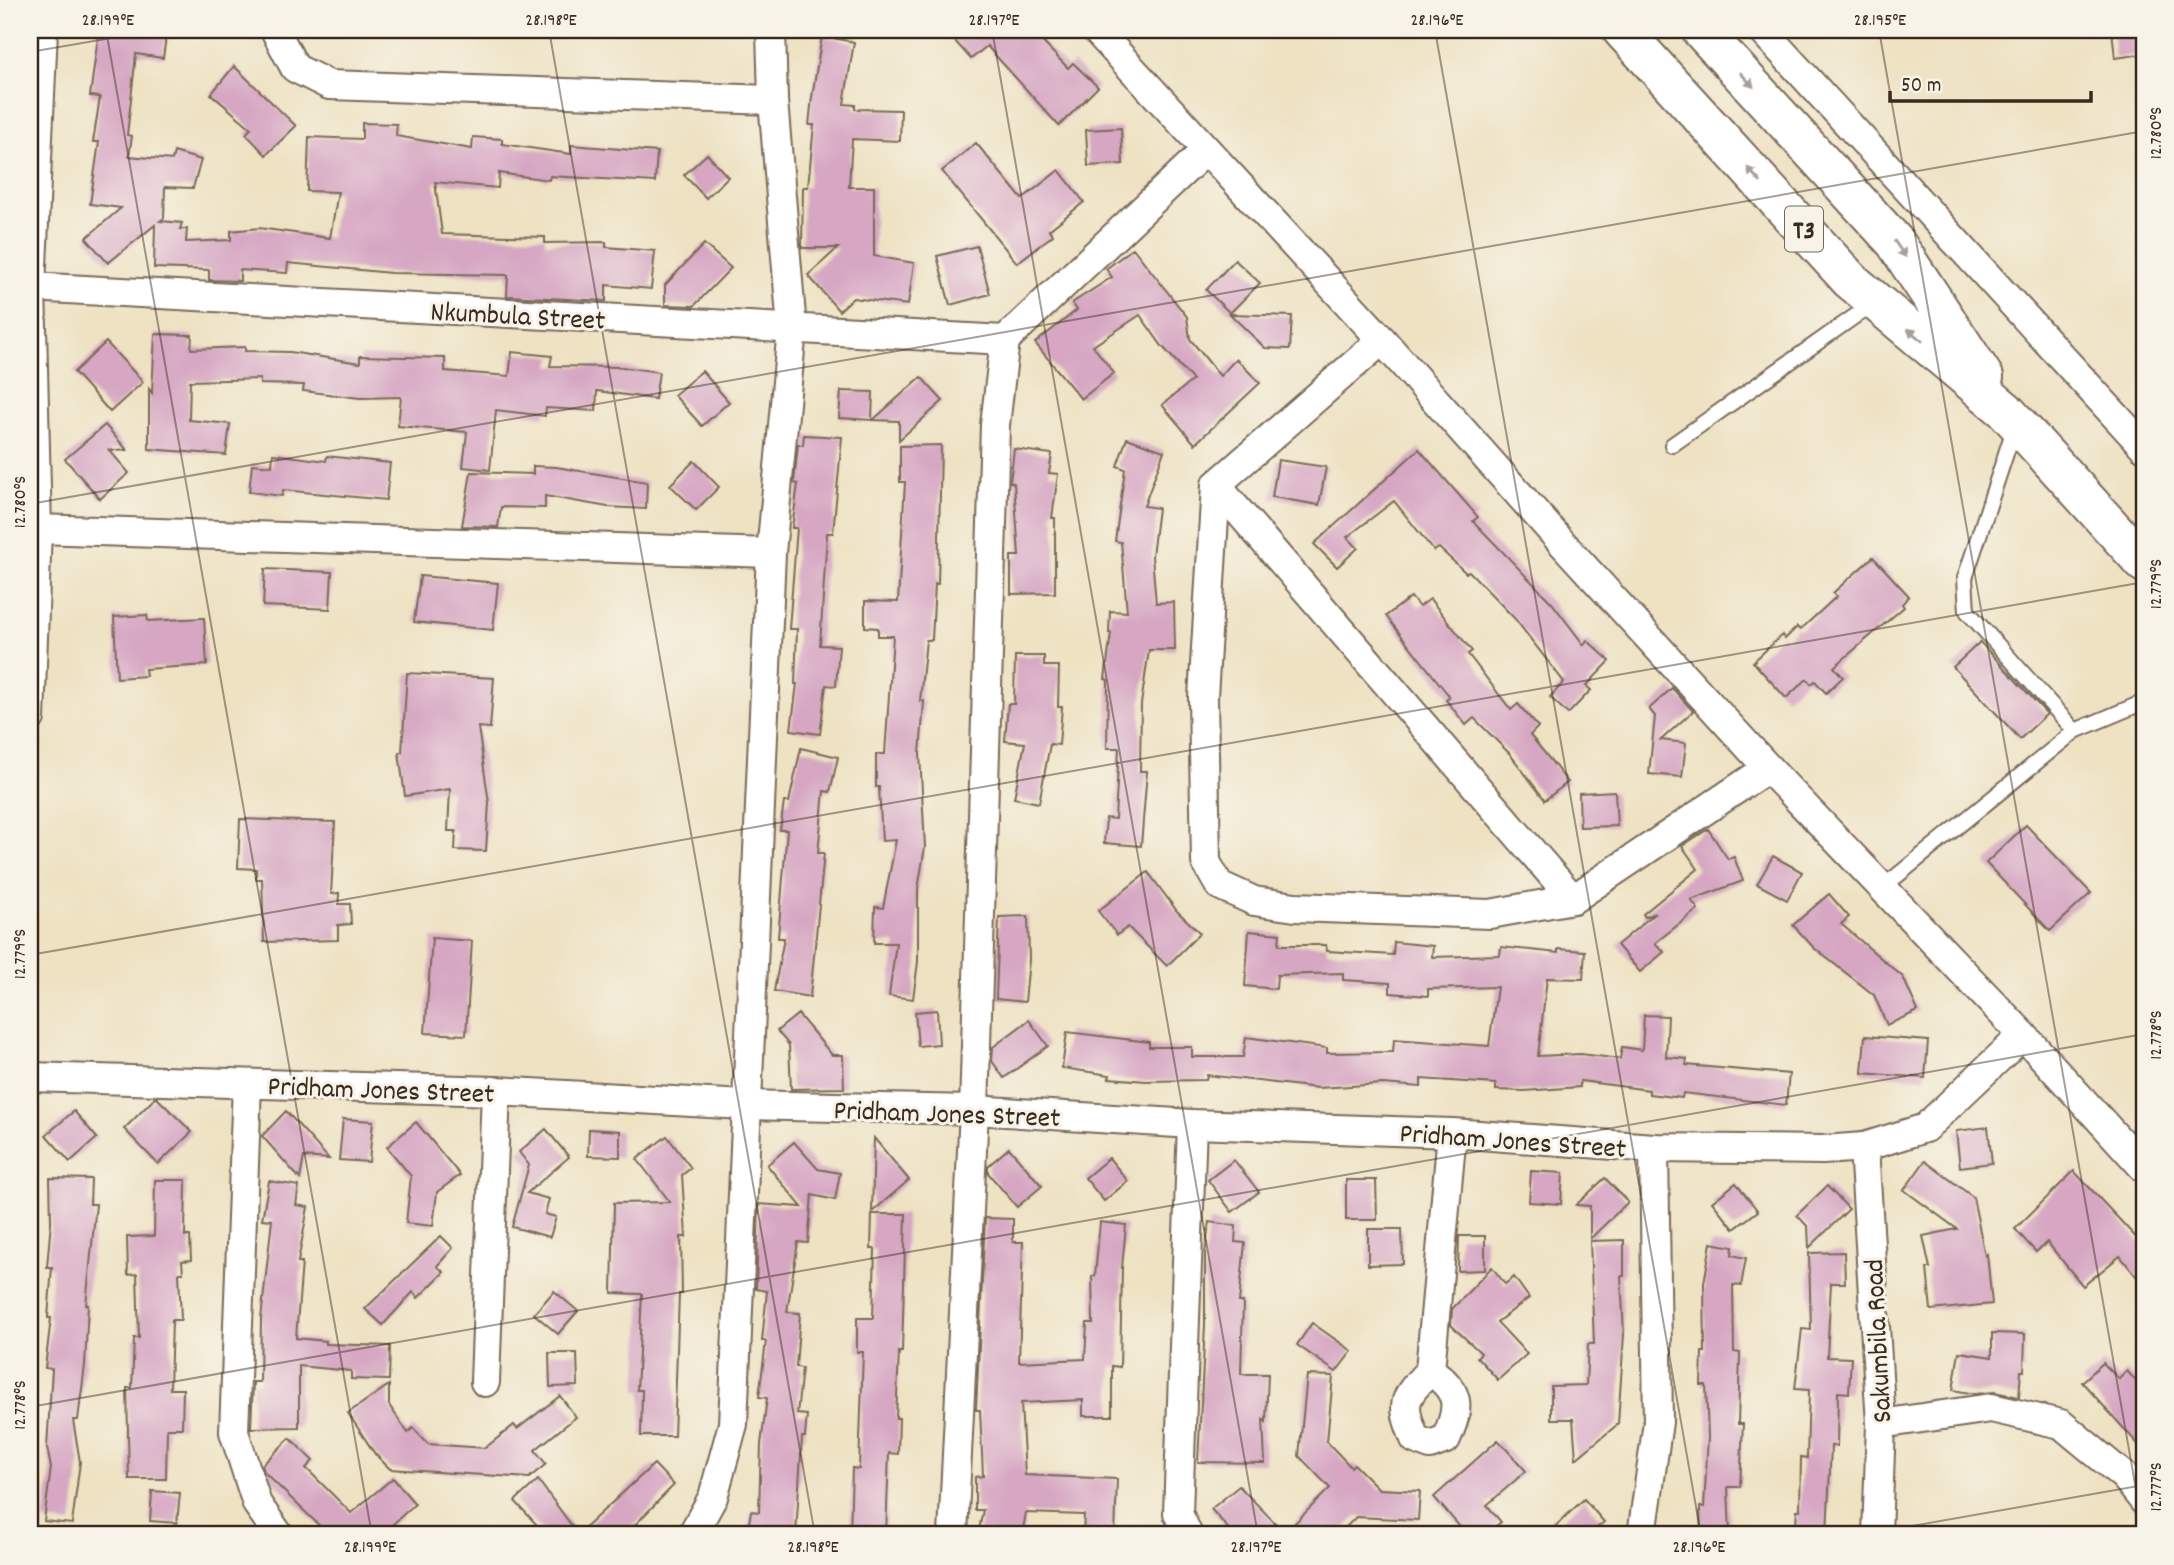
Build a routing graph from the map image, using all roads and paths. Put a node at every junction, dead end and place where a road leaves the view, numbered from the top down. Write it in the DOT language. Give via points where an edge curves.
graph roads {
  1 [pos="43,30"];
  2 [pos="275,30"];
  3 [pos="771,30"];
  4 [pos="1096,30"];
  5 [pos="1622,30"];
  6 [pos="1701,30"];
  7 [pos="1762,30"];
  8 [pos="773,100"];
  9 [pos="1206,150"];
  10 [pos="30,287"];
  11 [pos="1876,302"];
  12 [pos="792,329"];
  13 [pos="1006,340"];
  14 [pos="1381,340"];
  15 [pos="2011,416"];
  16 [pos="2143,441"];
  17 [pos="1672,445"];
  18 [pos="1216,485"];
  19 [pos="37,529"];
  20 [pos="771,553"];
  21 [pos="2144,563"];
  22 [pos="2144,702"];
  23 [pos="30,718"];
  24 [pos="2075,731"];
  25 [pos="1768,768"];
  26 [pos="1882,888"];
  27 [pos="1573,899"];
  28 [pos="2024,1035"];
  29 [pos="30,1077"];
  30 [pos="247,1084"];
  31 [pos="496,1091"];
  32 [pos="745,1105"];
  33 [pos="974,1110"];
  34 [pos="1192,1124"];
  35 [pos="1452,1133"];
  36 [pos="1864,1147"];
  37 [pos="1654,1148"];
  38 [pos="2144,1168"];
  39 [pos="1430,1370"];
  40 [pos="485,1382"];
  41 [pos="1881,1424"];
  42 [pos="2144,1502"];
  43 [pos="279,1535"];
  44 [pos="692,1535"];
  45 [pos="953,1535"];
  46 [pos="1188,1535"];
  47 [pos="1642,1535"];
  48 [pos="1877,1535"];
  1 -- 10 [label="street"];
  2 -- 8 [label="street" via="295,68 329,85"];
  3 -- 8 [label="street"];
  4 -- 9 [label="street"];
  11 -- 5 [label="highway, T3, one-way"];
  6 -- 15 [label="highway, T3, one-way" via="1895,242"];
  7 -- 16 [label="street"];
  8 -- 12 [label="street"];
  9 -- 13 [label="street"];
  9 -- 14 [label="street"];
  10 -- 12 [label="street, Nkumbula Street"];
  10 -- 19 [label="street"];
  15 -- 11 [label="highway, T3, one-way"];
  11 -- 17 [label="lane"];
  12 -- 13 [label="street, Nkumbula Street"];
  12 -- 20 [label="street"];
  13 -- 33 [label="street" via="995,425"];
  14 -- 18 [label="street"];
  14 -- 25 [label="street"];
  15 -- 21 [label="highway, T3"];
  15 -- 24 [label="lane" via="1965,578 1967,611"];
  18 -- 27 [label="street"];
  18 -- 27 [label="street" via="1203,697 1206,862 1219,886 1254,901 1296,907 1490,915"];
  19 -- 20 [label="street"];
  19 -- 23 [label="street"];
  20 -- 32 [label="street"];
  22 -- 24 [label="lane"];
  24 -- 26 [label="lane"];
  25 -- 26 [label="street"];
  25 -- 27 [label="street"];
  26 -- 28 [label="street"];
  28 -- 36 [label="street, Pridham Jones Street" via="1925,1128"];
  28 -- 38 [label="street"];
  29 -- 30 [label="street, Pridham Jones Street"];
  30 -- 31 [label="street, Pridham Jones Street"];
  30 -- 43 [label="street" via="234,1432 257,1504"];
  31 -- 32 [label="street, Pridham Jones Street"];
  31 -- 40 [label="street"];
  32 -- 33 [label="street, Pridham Jones Street"];
  32 -- 44 [label="street" via="733,1424 713,1497"];
  33 -- 34 [label="street, Pridham Jones Street"];
  33 -- 45 [label="street"];
  34 -- 35 [label="street, Pridham Jones Street"];
  34 -- 46 [label="street" via="1178,1513"];
  35 -- 37 [label="street, Pridham Jones Street"];
  35 -- 39 [label="street"];
  36 -- 37 [label="street, Pridham Jones Street"];
  36 -- 41 [label="street, Sakumbila Road"];
  37 -- 47 [label="street" via="1658,1422"];
  41 -- 42 [label="street" via="1991,1408 2061,1424 2125,1476"];
  41 -- 48 [label="street, Sakumbila Road"];
}
